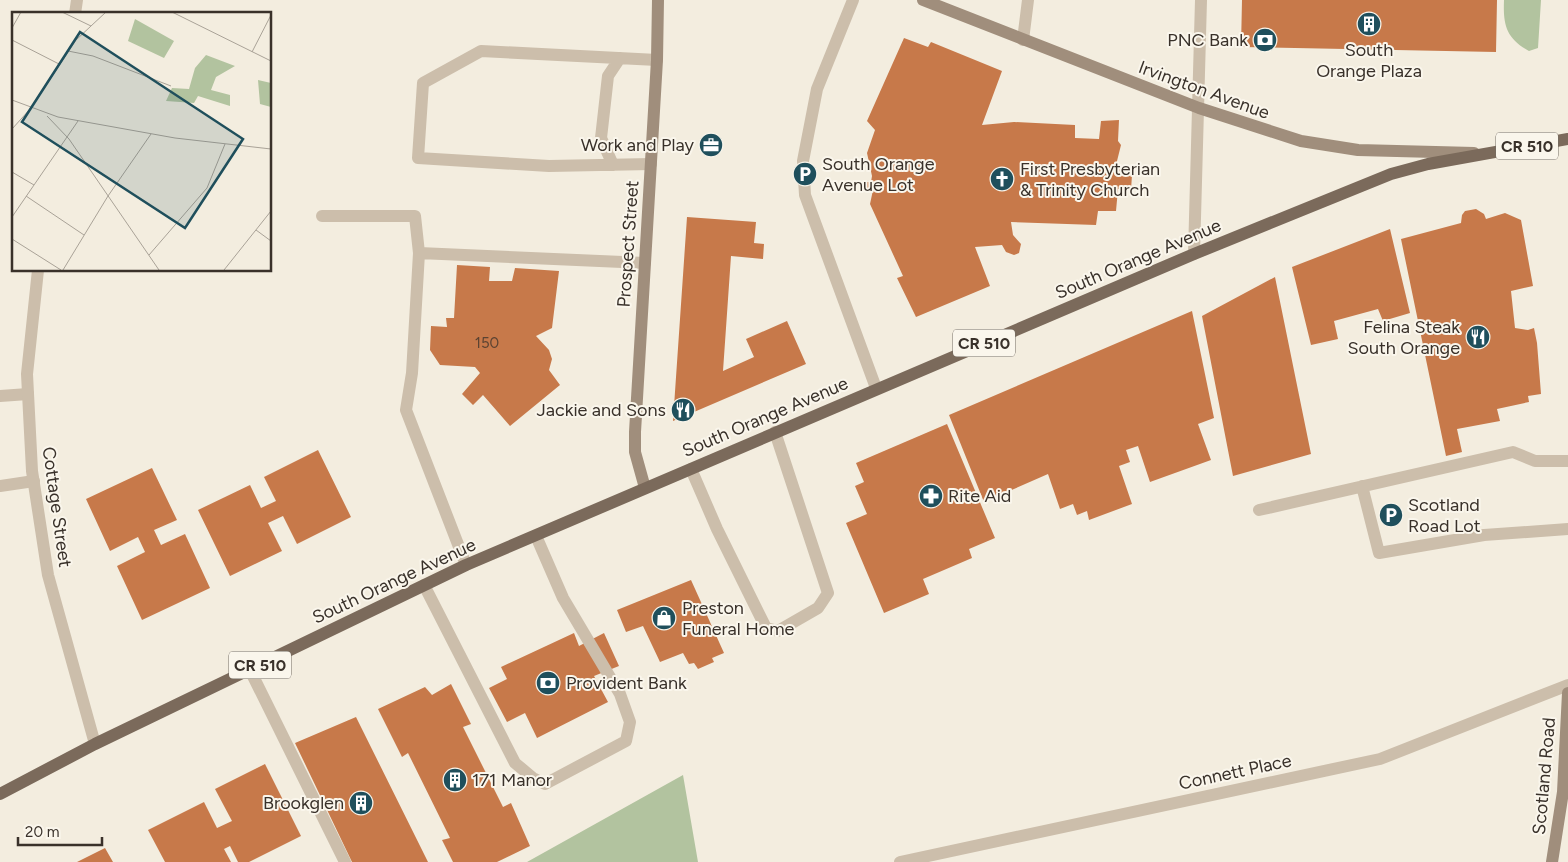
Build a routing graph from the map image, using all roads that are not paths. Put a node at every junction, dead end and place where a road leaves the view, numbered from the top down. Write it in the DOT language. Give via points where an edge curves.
graph roads {
  1 [pos="658,0"];
  2 [pos="853,0"];
  3 [pos="923,0"];
  4 [pos="1028,0"];
  5 [pos="1202,0"];
  6 [pos="1023,40"];
  7 [pos="620,58"];
  8 [pos="658,60"];
  9 [pos="1199,108"];
  10 [pos="1568,139"];
  11 [pos="1486,153"];
  12 [pos="651,164"];
  13 [pos="613,165"];
  14 [pos="322,216"];
  15 [pos="419,253"];
  16 [pos="1194,254"];
  17 [pos="645,263"];
  18 [pos="38,271"];
  19 [pos="876,388"];
  20 [pos="28,394"];
  21 [pos="0,396"];
  22 [pos="775,432"];
  23 [pos="1568,461"];
  24 [pos="690,469"];
  25 [pos="34,481"];
  26 [pos="0,486"];
  27 [pos="1362,486"];
  28 [pos="645,488"];
  29 [pos="1258,510"];
  30 [pos="1568,529"];
  31 [pos="536,536"];
  32 [pos="466,565"];
  33 [pos="424,585"];
  34 [pos="250,670"];
  35 [pos="1568,685"];
  36 [pos="1568,693"];
  37 [pos="95,744"];
  38 [pos="0,794"];
  39 [pos="344,862"];
  40 [pos="900,862"];
  41 [pos="1552,862"];
  1 -- 8 [label="main road, Prospect Street"];
  2 -- 19 [label="street" via="817,89 803,161 805,195"];
  3 -- 6 [label="main road, Irvington Avenue"];
  4 -- 6 [label="street"];
  5 -- 9 [label="street"];
  6 -- 9 [label="main road, Irvington Avenue"];
  7 -- 8 [label="street"];
  7 -- 13 [label="street" via="608,76 601,138"];
  7 -- 13 [label="street" via="481,51 423,83 418,158 549,166"];
  8 -- 12 [label="main road, Prospect Street"];
  9 -- 11 [label="main road, Irvington Avenue" via="1300,142 1358,150"];
  9 -- 16 [label="street"];
  10 -- 11 [label="main road, South Orange Avenue / CR 510"];
  11 -- 16 [label="main road, South Orange Avenue / CR 510" via="1391,174"];
  12 -- 13 [label="street"];
  12 -- 17 [label="main road, Prospect Street"];
  14 -- 15 [label="street" via="415,216"];
  15 -- 17 [label="street"];
  15 -- 32 [label="street" via="412,373 406,410"];
  16 -- 19 [label="main road, South Orange Avenue / CR 510"];
  17 -- 28 [label="main road, Prospect Street" via="634,452"];
  18 -- 20 [label="street, Cottage Street" via="27,374"];
  19 -- 22 [label="main road, South Orange Avenue / CR 510"];
  20 -- 21 [label="street"];
  20 -- 25 [label="street, Cottage Street"];
  22 -- 24 [label="main road, South Orange Avenue / CR 510"];
  22 -- 24 [label="street" via="828,593 818,608 778,631 766,628"];
  23 -- 27 [label="street" via="1535,462 1513,452"];
  24 -- 28 [label="main road, South Orange Avenue / CR 510"];
  25 -- 26 [label="street"];
  25 -- 37 [label="street, Cottage Street" via="48,575"];
  27 -- 29 [label="street"];
  27 -- 30 [label="street" via="1379,553 1484,535"];
  28 -- 31 [label="main road, South Orange Avenue / CR 510"];
  31 -- 32 [label="main road, South Orange Avenue / CR 510"];
  31 -- 33 [label="street" via="563,598 620,694 630,722 626,741 545,784 515,764"];
  32 -- 33 [label="main road, South Orange Avenue / CR 510"];
  33 -- 34 [label="main road, South Orange Avenue / CR 510"];
  34 -- 37 [label="main road, South Orange Avenue / CR 510"];
  34 -- 39 [label="street"];
  35 -- 40 [label="street, Connett Place" via="1380,759"];
  36 -- 41 [label="main road, Scotland Road" via="1563,792"];
  37 -- 38 [label="main road, South Orange Avenue / CR 510"];
}
